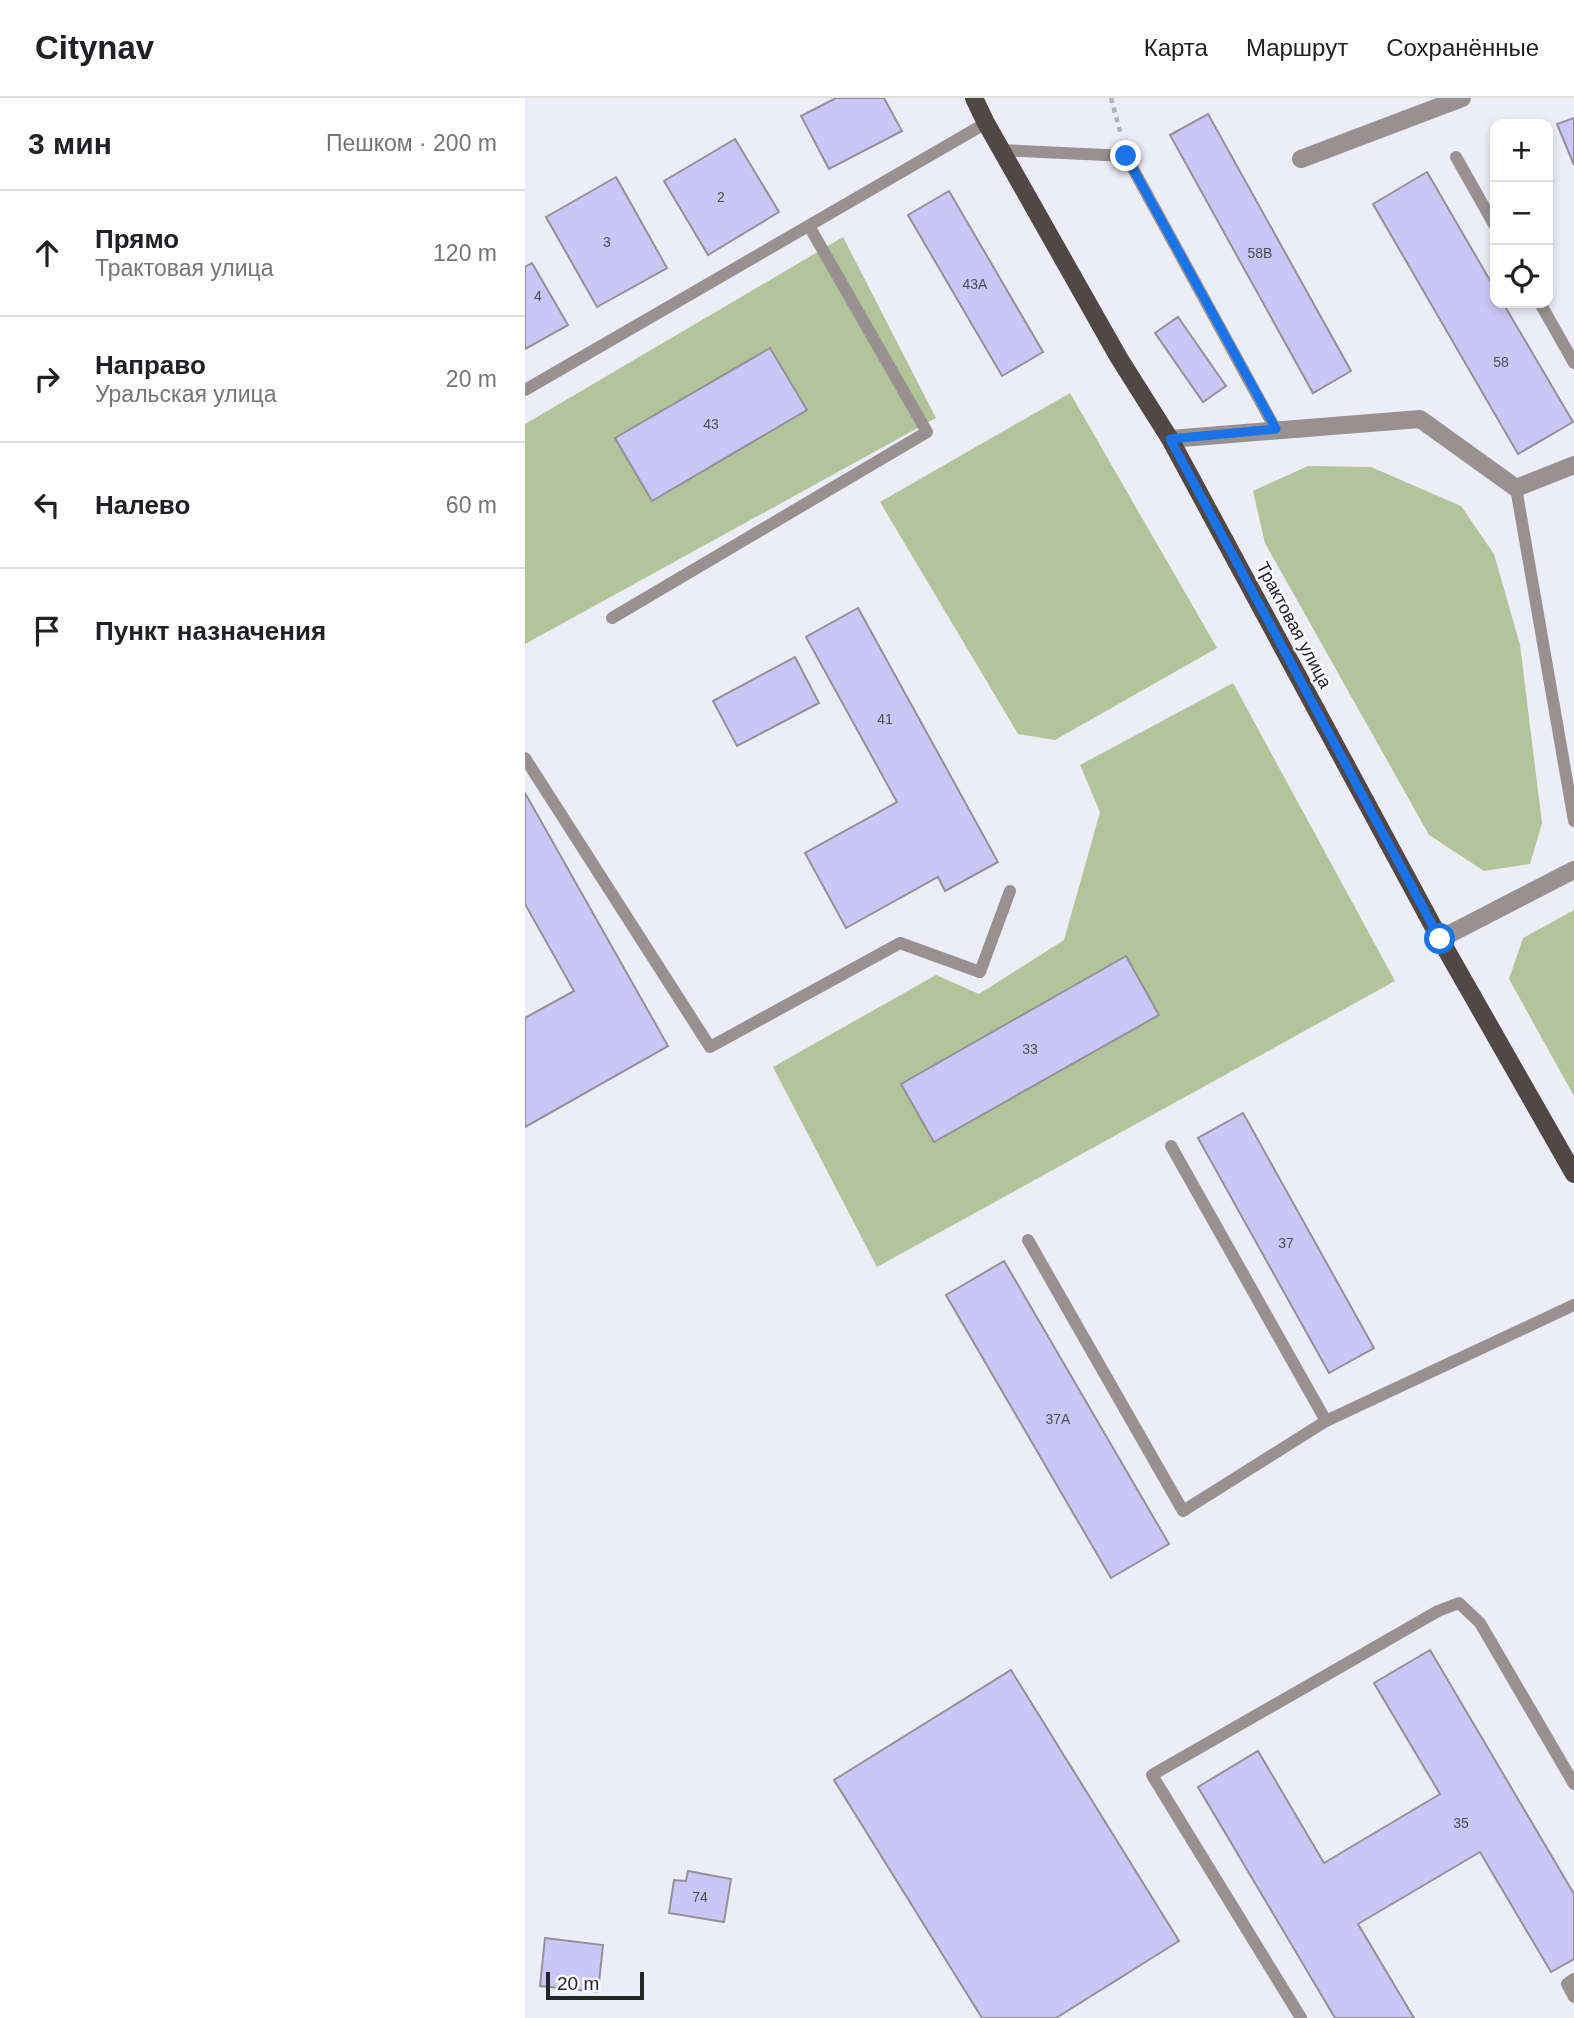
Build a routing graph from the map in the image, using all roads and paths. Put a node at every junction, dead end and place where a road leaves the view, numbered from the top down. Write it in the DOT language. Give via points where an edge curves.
graph roads {
  1 [pos="974,98"];
  2 [pos="1111,98"];
  3 [pos="1462,98"];
  4 [pos="986,123"];
  5 [pos="1002,150"];
  6 [pos="1126,156"];
  7 [pos="1456,157"];
  8 [pos="1301,159"];
  9 [pos="1490,217"];
  10 [pos="810,226"];
  11 [pos="1542,308"];
  12 [pos="1574,363"];
  13 [pos="525,390"];
  14 [pos="1276,429"];
  15 [pos="1170,439"];
  16 [pos="1574,465"];
  17 [pos="1515,488"];
  18 [pos="612,618"];
  19 [pos="525,758"];
  20 [pos="1574,821"];
  21 [pos="1574,870"];
  22 [pos="1010,891"];
  23 [pos="1440,939"];
  24 [pos="1171,1146"];
  25 [pos="1574,1174"];
  26 [pos="1028,1240"];
  27 [pos="1574,1305"];
  28 [pos="1326,1421"];
  29 [pos="1574,1784"];
  30 [pos="1574,1979"];
  31 [pos="1574,1997"];
  32 [pos="1301,2018"];
  1 -- 4 [label="main road, Трактовая улица"];
  2 -- 6 [label="path"];
  3 -- 8 [label="street"];
  4 -- 5 [label="main road, Трактовая улица"];
  4 -- 10 [label="lane"];
  5 -- 6 [label="lane"];
  5 -- 15 [label="main road, Трактовая улица"];
  6 -- 14 [label="lane"];
  7 -- 9 [label="lane"];
  10 -- 13 [label="lane"];
  10 -- 18 [label="lane" via="927,432"];
  11 -- 12 [label="lane"];
  14 -- 15 [label="street"];
  14 -- 17 [label="street" via="1420,419"];
  15 -- 23 [label="main road, Трактовая улица"];
  16 -- 17 [label="street"];
  17 -- 20 [label="lane"];
  19 -- 22 [label="lane" via="710,1047 900,943 980,972"];
  21 -- 23 [label="street"];
  23 -- 25 [label="main road, Трактовая улица"];
  24 -- 28 [label="lane"];
  26 -- 28 [label="lane" via="1183,1511"];
  27 -- 28 [label="lane"];
  29 -- 32 [label="lane" via="1480,1623 1459,1603 1152,1775"];
  30 -- 31 [label="lane" via="1567,1984"];
}
